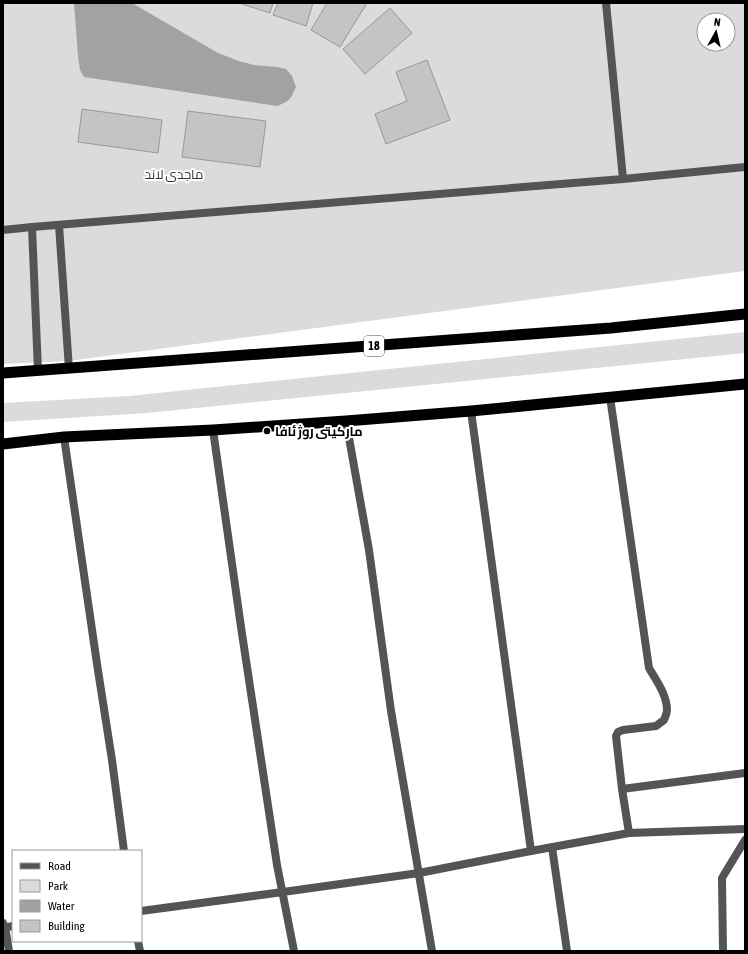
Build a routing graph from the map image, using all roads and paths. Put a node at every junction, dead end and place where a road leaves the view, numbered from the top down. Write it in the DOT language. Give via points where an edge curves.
graph roads {
  1 [pos="606,3"];
  2 [pos="745,167"];
  3 [pos="623,178"];
  4 [pos="60,225"];
  5 [pos="32,227"];
  6 [pos="3,230"];
  7 [pos="745,314"];
  8 [pos="69,368"];
  9 [pos="38,371"];
  10 [pos="3,373"];
  11 [pos="745,384"];
  12 [pos="610,397"];
  13 [pos="471,411"];
  14 [pos="346,421"];
  15 [pos="213,430"];
  16 [pos="64,437"];
  17 [pos="3,444"];
  18 [pos="745,773"];
  19 [pos="622,789"];
  20 [pos="745,829"];
  21 [pos="629,833"];
  22 [pos="745,840"];
  23 [pos="552,847"];
  24 [pos="124,850"];
  25 [pos="531,851"];
  26 [pos="419,873"];
  27 [pos="283,892"];
  28 [pos="142,911"];
  29 [pos="6,926"];
  30 [pos="9,951"];
  31 [pos="294,951"];
  32 [pos="432,951"];
  33 [pos="567,951"];
  34 [pos="723,951"];
  1 -- 3 [label="street"];
  2 -- 3 [label="street"];
  3 -- 4 [label="street"];
  4 -- 5 [label="street"];
  4 -- 8 [label="street"];
  5 -- 6 [label="street"];
  5 -- 9 [label="street"];
  7 -- 8 [label="highway, 18" via="611,328"];
  8 -- 9 [label="highway, 18"];
  9 -- 10 [label="highway, 18"];
  11 -- 12 [label="highway"];
  12 -- 13 [label="highway"];
  12 -- 19 [label="street" via="649,668 661,689 667,711 664,720 656,726 618,732 616,736"];
  13 -- 14 [label="highway"];
  13 -- 25 [label="street"];
  14 -- 15 [label="highway"];
  14 -- 26 [label="street" via="369,550 391,711"];
  15 -- 16 [label="highway"];
  15 -- 27 [label="street" via="273,842"];
  16 -- 17 [label="highway"];
  16 -- 24 [label="street"];
  18 -- 19 [label="street"];
  19 -- 21 [label="street"];
  20 -- 21 [label="street"];
  21 -- 23 [label="street"];
  22 -- 34 [label="street" via="722,878"];
  23 -- 25 [label="street"];
  23 -- 33 [label="street"];
  25 -- 26 [label="street"];
  26 -- 27 [label="street"];
  26 -- 32 [label="street"];
  27 -- 28 [label="street"];
  27 -- 31 [label="street"];
  29 -- 30 [label="street"];
}
